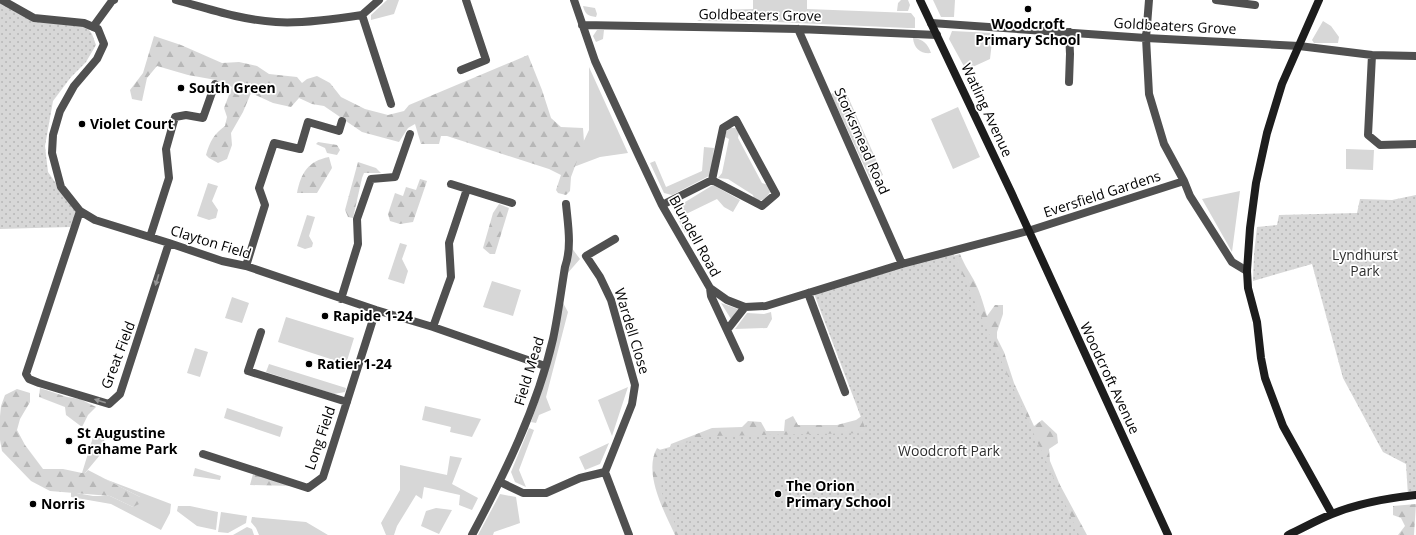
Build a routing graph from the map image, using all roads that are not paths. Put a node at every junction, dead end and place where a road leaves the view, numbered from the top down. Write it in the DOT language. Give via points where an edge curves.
graph roads {
  1 [pos="2,0"];
  2 [pos="114,0"];
  3 [pos="176,0"];
  4 [pos="379,0"];
  5 [pos="466,0"];
  6 [pos="574,0"];
  7 [pos="920,0"];
  8 [pos="1149,0"];
  9 [pos="1216,0"];
  10 [pos="1319,0"];
  11 [pos="1256,5"];
  12 [pos="362,15"];
  13 [pos="931,23"];
  14 [pos="582,25"];
  15 [pos="92,27"];
  16 [pos="798,29"];
  17 [pos="1069,32"];
  18 [pos="937,35"];
  19 [pos="1146,38"];
  20 [pos="1299,46"];
  21 [pos="1372,55"];
  22 [pos="1416,56"];
  23 [pos="461,70"];
  24 [pos="1069,82"];
  25 [pos="215,84"];
  26 [pos="390,104"];
  27 [pos="342,121"];
  28 [pos="410,134"];
  29 [pos="1416,144"];
  30 [pos="712,180"];
  31 [pos="1184,181"];
  32 [pos="451,184"];
  33 [pos="467,189"];
  34 [pos="512,203"];
  35 [pos="566,204"];
  36 [pos="662,205"];
  37 [pos="80,211"];
  38 [pos="1028,231"];
  39 [pos="150,237"];
  40 [pos="616,239"];
  41 [pos="169,243"];
  42 [pos="902,264"];
  43 [pos="246,266"];
  44 [pos="1247,271"];
  45 [pos="710,288"];
  46 [pos="808,293"];
  47 [pos="341,298"];
  48 [pos="745,307"];
  49 [pos="376,310"];
  50 [pos="433,327"];
  51 [pos="727,330"];
  52 [pos="261,332"];
  53 [pos="740,358"];
  54 [pos="545,366"];
  55 [pos="845,392"];
  56 [pos="347,402"];
  57 [pos="203,454"];
  58 [pos="605,472"];
  59 [pos="500,482"];
  60 [pos="1416,495"];
  61 [pos="1332,514"];
  62 [pos="472,535"];
  63 [pos="629,535"];
  64 [pos="1168,535"];
  65 [pos="1288,535"];
  1 -- 15 [label="street, Clayton Field" via="34,18 84,23"];
  2 -- 15 [label="street"];
  3 -- 12 [label="street" via="218,12 277,22 340,19"];
  4 -- 12 [label="street"];
  5 -- 23 [label="street" via="486,60"];
  6 -- 14 [label="street, Blundell Road"];
  7 -- 13 [label="street, Watling Avenue"];
  8 -- 19 [label="street"];
  9 -- 11 [label="street"];
  10 -- 20 [label="street"];
  12 -- 26 [label="street"];
  13 -- 17 [label="street, Goldbeaters Grove"];
  13 -- 18 [label="street, Watling Avenue"];
  14 -- 16 [label="street, Goldbeaters Grove"];
  14 -- 36 [label="street, Blundell Road" via="595,61"];
  15 -- 37 [label="street, Clayton Field" via="98,29 104,44 97,59 74,86 60,111 53,135 52,153 61,187"];
  16 -- 18 [label="street, Goldbeaters Grove"];
  16 -- 42 [label="street, Storksmead Road"];
  17 -- 19 [label="street, Goldbeaters Grove"];
  17 -- 24 [label="street"];
  18 -- 38 [label="street, Watling Avenue"];
  19 -- 20 [label="street, Goldbeaters Grove"];
  19 -- 31 [label="street" via="1149,94 1164,144"];
  20 -- 21 [label="street, Goldbeaters Grove"];
  20 -- 44 [label="street" via="1282,84 1267,133 1256,183"];
  21 -- 22 [label="street, Goldbeaters Grove"];
  21 -- 29 [label="street" via="1368,135 1380,145"];
  25 -- 39 [label="street" via="203,118 186,115 174,117 166,149 169,178"];
  27 -- 43 [label="street" via="339,131 308,122 300,149 274,143 259,188 265,205"];
  28 -- 47 [label="street" via="395,177 371,179 357,219 358,244"];
  30 -- 30 [label="street" via="723,128 736,120 776,194 762,206"];
  30 -- 36 [label="street"];
  31 -- 38 [label="street, Eversfield Gardens"];
  31 -- 44 [label="street" via="1190,196 1232,262"];
  32 -- 33 [label="street"];
  33 -- 34 [label="street"];
  33 -- 50 [label="street" via="449,243 450,277"];
  35 -- 54 [label="street, Field Mead" via="568,258 553,339"];
  36 -- 45 [label="street, Blundell Road"];
  37 -- 39 [label="street, Clayton Field" via="95,220"];
  41 -- 37 [label="street, Great Field, one-way" via="120,394 109,404 39,383 29,379 26,374"];
  38 -- 42 [label="street, Blundell Road"];
  38 -- 64 [label="street, Woodcroft Avenue"];
  39 -- 41 [label="street, Clayton Field"];
  40 -- 58 [label="street, Wardell Close" via="586,256 611,300 635,385 632,404"];
  41 -- 43 [label="street, Clayton Field" via="222,262"];
  42 -- 46 [label="street, Blundell Road"];
  43 -- 47 [label="street, Clayton Field"];
  44 -- 61 [label="street" via="1265,378 1284,426"];
  45 -- 48 [label="street, Blundell Road" via="727,300"];
  45 -- 51 [label="street" via="711,296"];
  46 -- 48 [label="street, Blundell Road" via="766,306"];
  46 -- 55 [label="street"];
  47 -- 49 [label="street, Clayton Field"];
  48 -- 51 [label="street"];
  49 -- 50 [label="street, Clayton Field"];
  49 -- 56 [label="street, Long Field"];
  50 -- 54 [label="street, Clayton Field"];
  51 -- 53 [label="street"];
  52 -- 56 [label="street" via="248,371"];
  54 -- 59 [label="street, Field Mead" via="526,423"];
  56 -- 57 [label="street, Long Field" via="324,477 308,488"];
  58 -- 59 [label="street" via="580,478 546,493 523,493"];
  58 -- 63 [label="street"];
  59 -- 62 [label="street, Field Mead"];
  60 -- 61 [label="street" via="1379,500"];
  61 -- 65 [label="street"];
}
